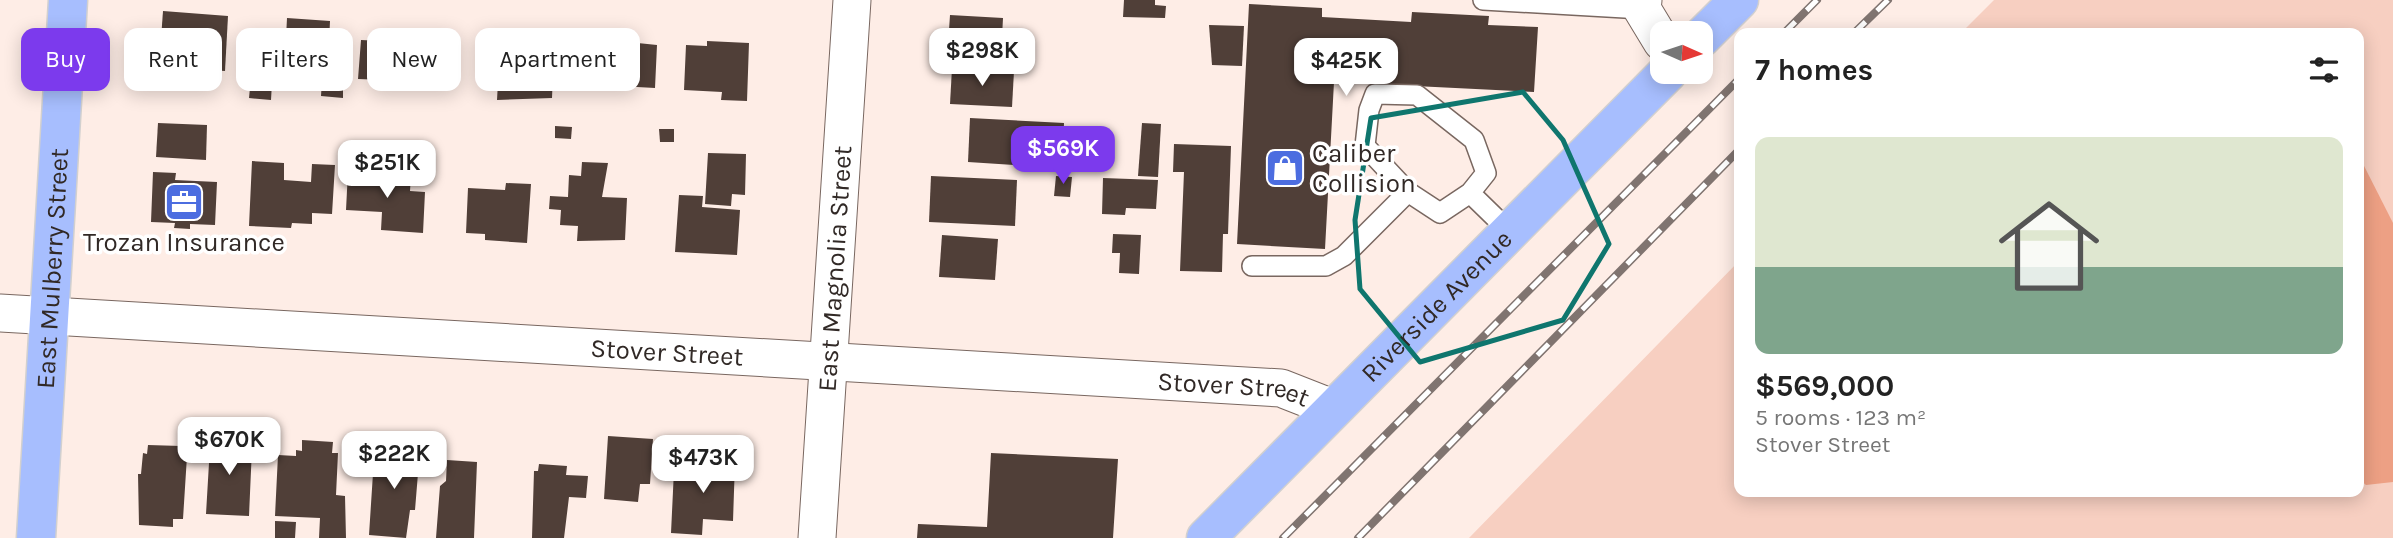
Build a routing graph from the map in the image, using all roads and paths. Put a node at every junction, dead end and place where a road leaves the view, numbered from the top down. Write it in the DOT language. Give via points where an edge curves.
graph roads {
  1 [pos="68,0"];
  2 [pos="852,0"];
  3 [pos="1483,0"];
  4 [pos="1739,0"];
  5 [pos="1642,4"];
  6 [pos="1651,21"];
  7 [pos="1713,26"];
  8 [pos="1656,84"];
  9 [pos="1408,192"];
  10 [pos="1470,193"];
  11 [pos="1509,231"];
  12 [pos="1252,267"];
  13 [pos="0,313"];
  14 [pos="50,316"];
  15 [pos="826,361"];
  16 [pos="1332,408"];
  17 [pos="36,538"];
  18 [pos="817,538"];
  19 [pos="1206,538"];
  1 -- 14 [label="highway, East Mulberry Street"];
  2 -- 15 [label="street, East Magnolia Street"];
  3 -- 5 [label="lane"];
  4 -- 7 [label="highway"];
  5 -- 6 [label="street"];
  8 -- 11 [label="highway, Riverside Avenue"];
  9 -- 10 [label="lane" via="1440,213"];
  9 -- 10 [label="lane" via="1365,146 1368,110 1375,94 1417,95 1474,140 1486,173"];
  9 -- 12 [label="lane" via="1344,256 1326,266"];
  10 -- 11 [label="lane"];
  11 -- 16 [label="highway, Riverside Avenue"];
  13 -- 14 [label="street, Stover Street"];
  14 -- 15 [label="street, Stover Street"];
  14 -- 17 [label="highway, East Mulberry Street"];
  15 -- 16 [label="street, Stover Street" via="1281,388"];
  15 -- 18 [label="street, East Magnolia Street"];
  16 -- 19 [label="highway, Riverside Avenue"];
}
